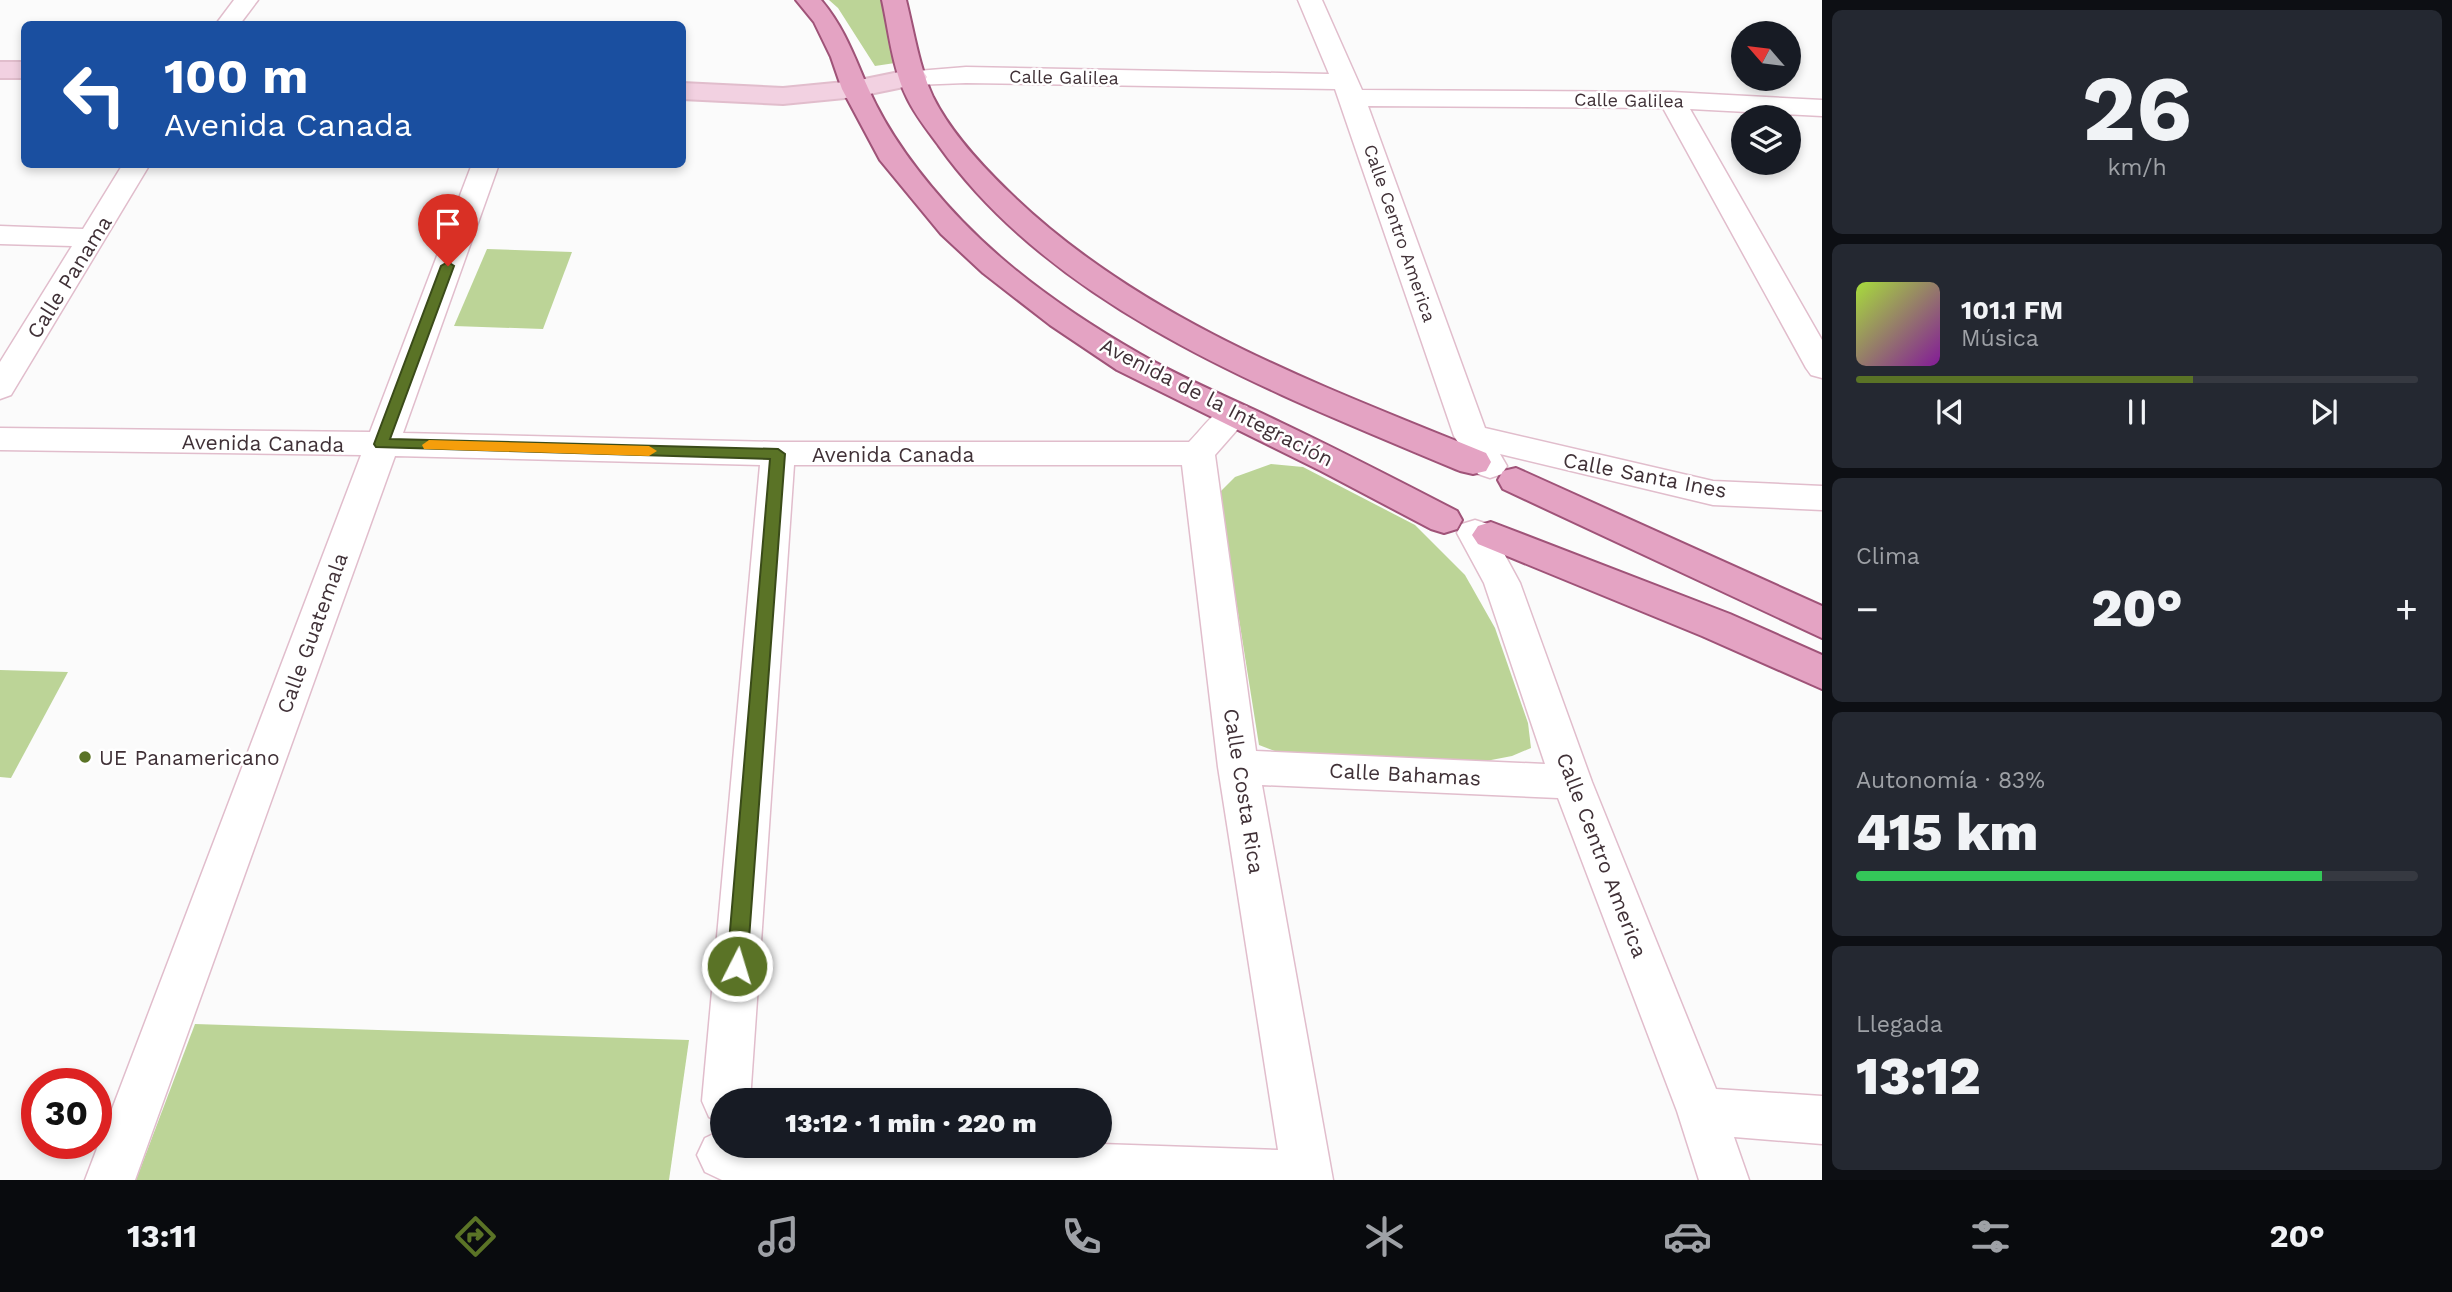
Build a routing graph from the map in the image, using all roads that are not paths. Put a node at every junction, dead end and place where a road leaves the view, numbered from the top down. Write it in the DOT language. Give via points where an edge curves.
graph roads {
  1 [pos="246,0"];
  2 [pos="808,0"];
  3 [pos="894,0"];
  4 [pos="1310,0"];
  5 [pos="230,21"];
  6 [pos="0,70"];
  7 [pos="21,70"];
  8 [pos="914,77"];
  9 [pos="855,89"];
  10 [pos="1349,90"];
  11 [pos="686,91"];
  12 [pos="1672,100"];
  13 [pos="1822,108"];
  14 [pos="135,168"];
  15 [pos="484,168"];
  16 [pos="0,234"];
  17 [pos="93,238"];
  18 [pos="1822,368"];
  19 [pos="0,388"];
  20 [pos="1236,414"];
  21 [pos="0,439"];
  22 [pos="381,444"];
  23 [pos="1198,453"];
  24 [pos="778,454"];
  25 [pos="1487,461"];
  26 [pos="1822,498"];
  27 [pos="1470,529"];
  28 [pos="1822,623"];
  29 [pos="1822,673"];
  30 [pos="1238,767"];
  31 [pos="1572,782"];
  32 [pos="727,1088"];
  33 [pos="1701,1111"];
  34 [pos="1822,1120"];
  35 [pos="721,1160"];
  36 [pos="1308,1178"];
  37 [pos="110,1180"];
  38 [pos="1724,1180"];
  1 -- 5 [label="street"];
  2 -- 9 [label="main road, Avenida de la Integración" via="825,20"];
  3 -- 8 [label="main road"];
  4 -- 10 [label="street, Calle Centro America"];
  6 -- 7 [label="street"];
  8 -- 9 [label="street, Calle Galilea"];
  8 -- 10 [label="street, Calle Galilea" via="966,75"];
  8 -- 25 [label="main road" via="923,105 957,154 1038,235 1090,273 1163,319 1245,362 1327,400"];
  9 -- 11 [label="street, Calle Galilea" via="783,96"];
  9 -- 20 [label="main road, Avenida de la Integración" via="894,160 952,228 994,266 1061,318 1129,362"];
  10 -- 12 [label="street, Calle Galilea"];
  10 -- 25 [label="street, Calle Centro America"];
  12 -- 13 [label="street, Calle Galilea"];
  12 -- 18 [label="street"];
  14 -- 17 [label="street, Calle Panama"];
  15 -- 22 [label="street, Calle Guatemala"];
  16 -- 17 [label="street"];
  17 -- 19 [label="street, Calle Panama"];
  20 -- 23 [label="street"];
  20 -- 27 [label="main road, Avenida de la Integración"];
  21 -- 22 [label="street, Avenida Canada"];
  22 -- 24 [label="street, Avenida Canada"];
  22 -- 37 [label="street, Calle Guatemala"];
  23 -- 24 [label="street, Avenida Canada"];
  23 -- 30 [label="street, Calle Costa Rica"];
  24 -- 32 [label="street"];
  25 -- 26 [label="street, Calle Santa Ines" via="1713,493"];
  25 -- 27 [label="main road" via="1530,500 1531,511 1527,521 1506,533"];
  25 -- 27 [label="main road" via="1441,466 1425,484 1432,509"];
  25 -- 28 [label="main road"];
  27 -- 29 [label="main road, Avenida de la Integración" via="1716,625"];
  27 -- 31 [label="street, Calle Centro America" via="1502,583"];
  30 -- 31 [label="street, Calle Bahamas"];
  30 -- 36 [label="street, Calle Costa Rica"];
  31 -- 33 [label="street, Calle Centro America"];
  33 -- 34 [label="street"];
  33 -- 38 [label="street, Calle Centro America"];
  35 -- 36 [label="street"];
}
